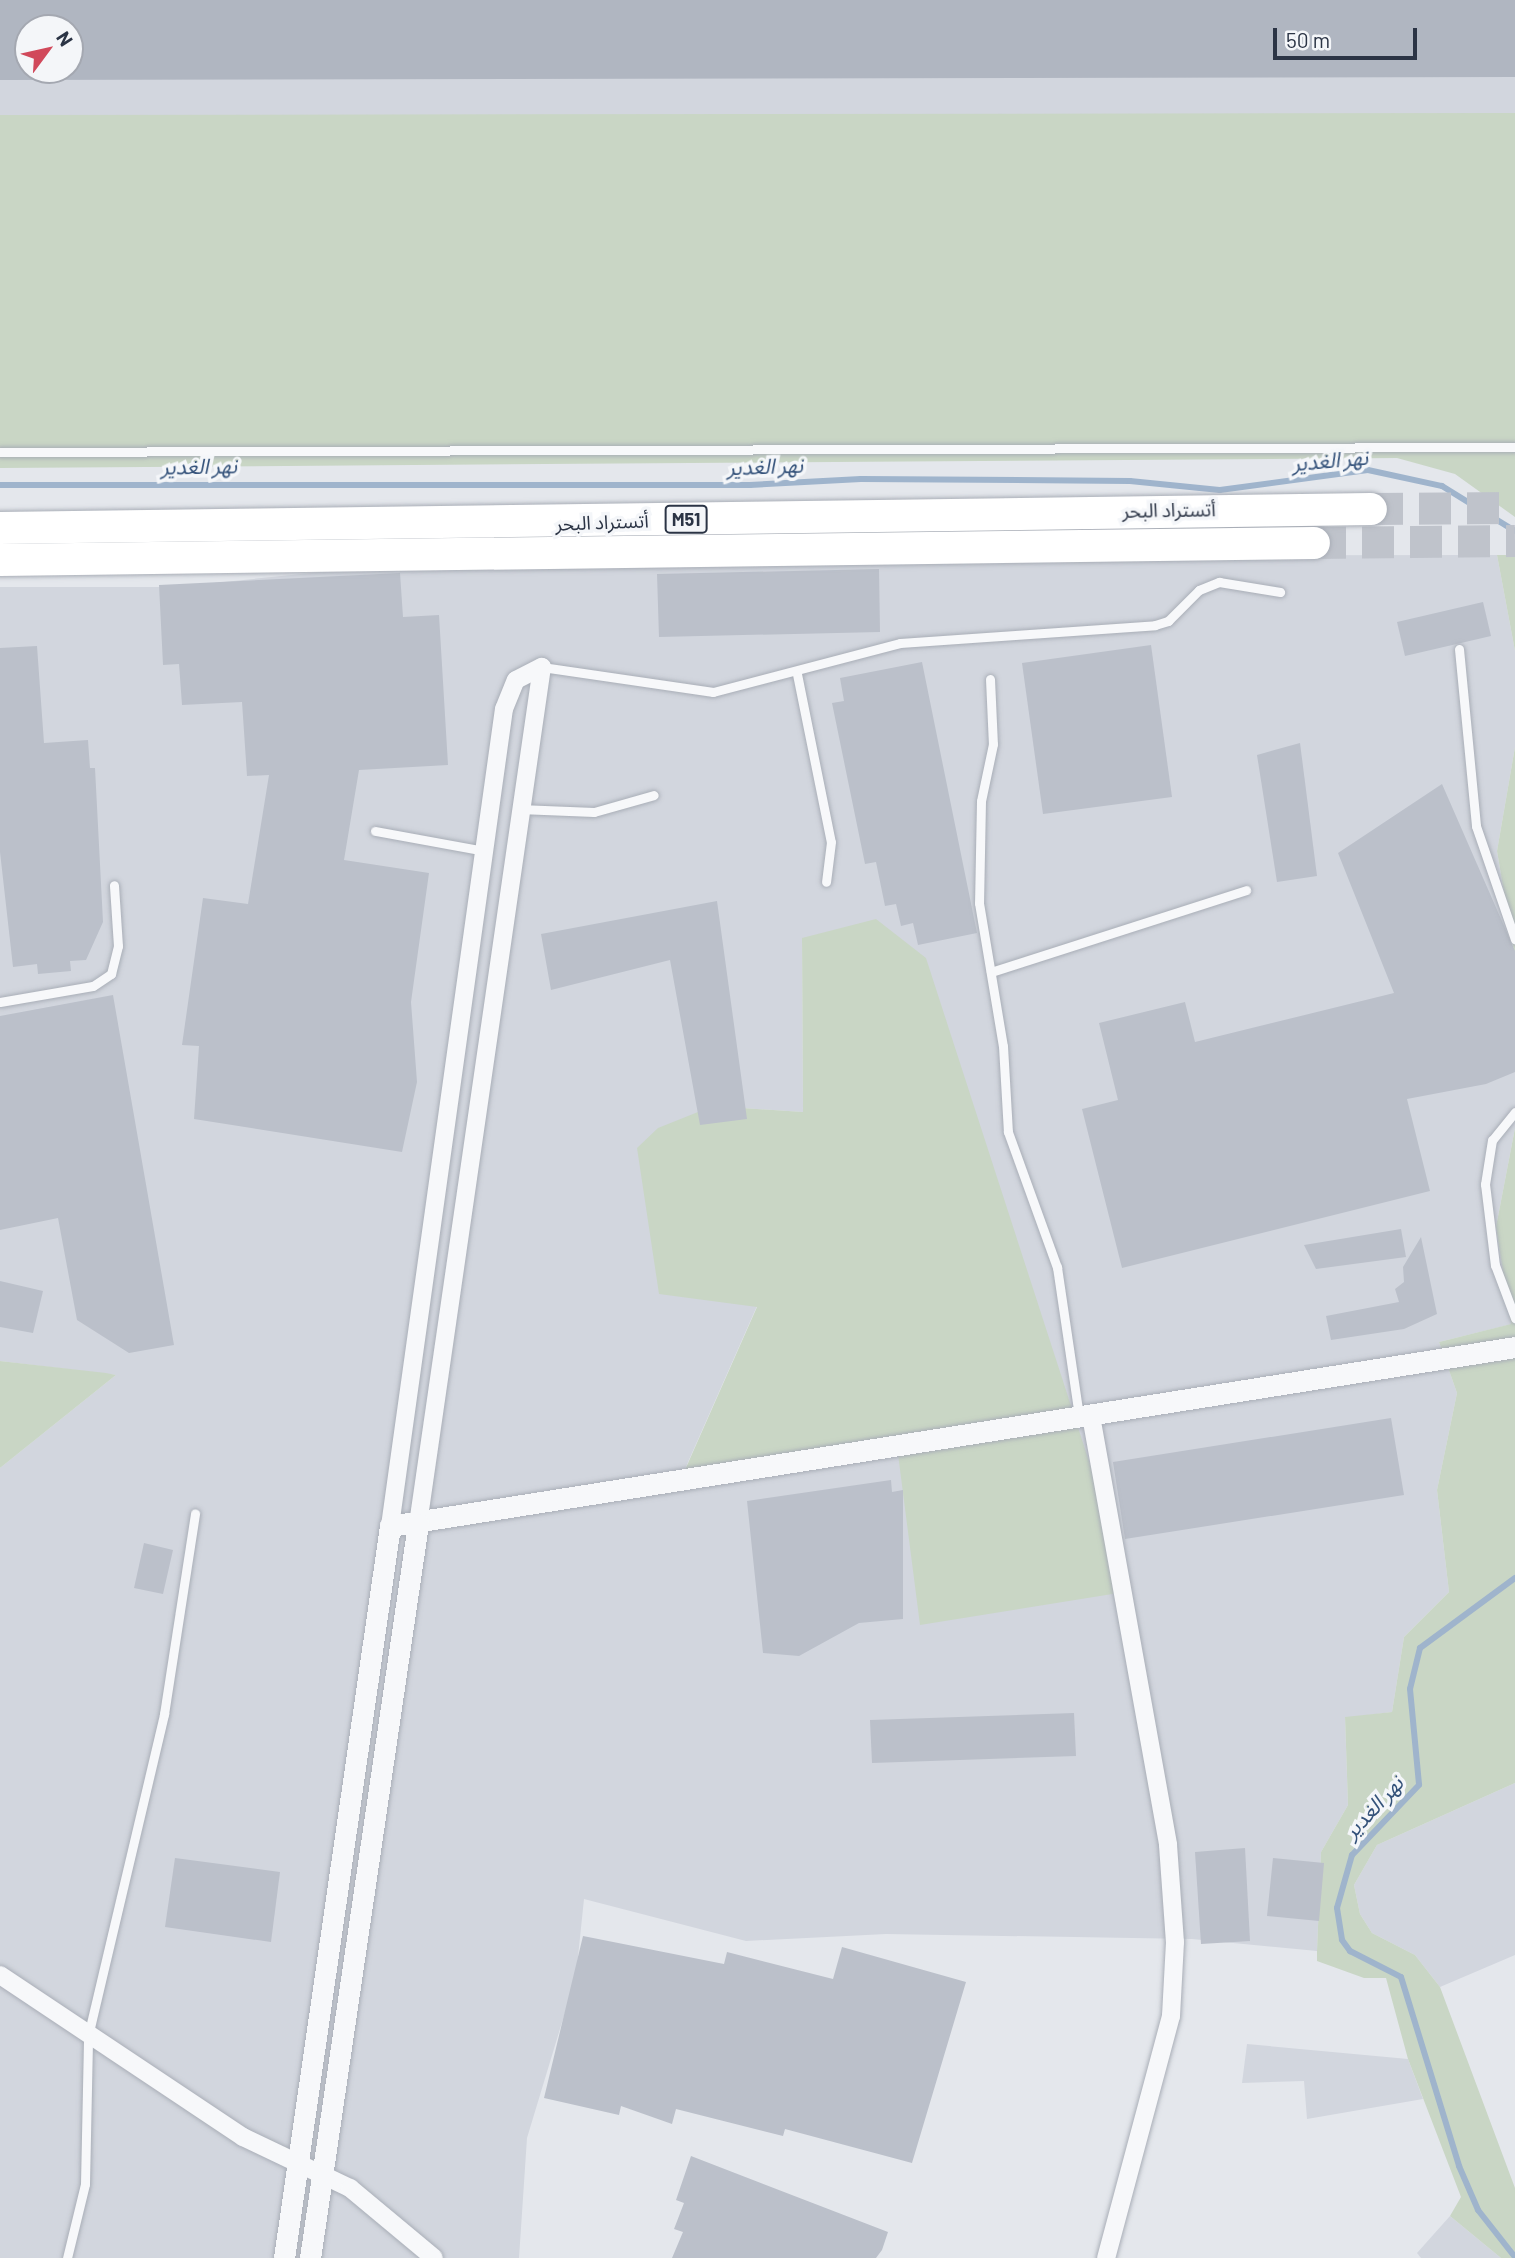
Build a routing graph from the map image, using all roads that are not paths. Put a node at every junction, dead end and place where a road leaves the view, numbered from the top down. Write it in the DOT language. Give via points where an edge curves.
graph roads {
  1 [pos="1515,447"];
  2 [pos="0,452"];
  3 [pos="1371,509"];
  4 [pos="0,528"];
  5 [pos="1314,543"];
  6 [pos="0,560"];
  7 [pos="1280,592"];
  8 [pos="1459,649"];
  9 [pos="542,667"];
  10 [pos="797,674"];
  11 [pos="990,679"];
  12 [pos="654,795"];
  13 [pos="518,809"];
  14 [pos="375,831"];
  15 [pos="488,831"];
  16 [pos="514,838"];
  17 [pos="485,851"];
  18 [pos="482,870"];
  19 [pos="509,876"];
  20 [pos="826,882"];
  21 [pos="114,885"];
  22 [pos="1246,890"];
  23 [pos="1515,939"];
  24 [pos="990,972"];
  25 [pos="0,1002"];
  26 [pos="1515,1112"];
  27 [pos="439,1177"];
  28 [pos="466,1181"];
  29 [pos="1515,1318"];
  30 [pos="1515,1347"];
  31 [pos="1085,1417"];
  32 [pos="195,1513"];
  33 [pos="418,1524"];
  34 [pos="390,1526"];
  35 [pos="0,1975"];
  36 [pos="88,2036"];
  37 [pos="299,2165"];
  38 [pos="320,2172"];
  39 [pos="66,2258"];
  40 [pos="284,2258"];
  41 [pos="310,2258"];
  42 [pos="435,2258"];
  43 [pos="1106,2258"];
  1 -- 2 [label="lane"];
  3 -- 4 [label="highway, أتستراد البحر / M51"];
  5 -- 6 [label="highway, أتستراد البحر / M51"];
  7 -- 10 [label="lane" via="1219,582 1199,590 1168,621 1155,625 900,643"];
  8 -- 23 [label="lane" via="1476,826"];
  9 -- 10 [label="lane" via="713,692"];
  9 -- 13 [label="street"];
  9 -- 15 [label="street" via="510,687"];
  10 -- 20 [label="lane" via="831,842"];
  11 -- 24 [label="lane" via="993,744 981,801 979,903"];
  12 -- 13 [label="lane" via="594,812"];
  13 -- 16 [label="street"];
  14 -- 17 [label="lane"];
  15 -- 16 [label="street"];
  15 -- 17 [label="street"];
  16 -- 19 [label="street"];
  17 -- 18 [label="street"];
  18 -- 19 [label="street"];
  18 -- 27 [label="street"];
  19 -- 28 [label="street"];
  21 -- 25 [label="lane" via="118,946 111,974 93,986"];
  22 -- 24 [label="lane"];
  24 -- 31 [label="lane" via="1008,1132 1057,1267"];
  26 -- 29 [label="lane" via="1492,1140 1485,1184 1495,1265"];
  27 -- 28 [label="street"];
  27 -- 34 [label="street"];
  28 -- 33 [label="street"];
  30 -- 31 [label="street"];
  31 -- 33 [label="street"];
  31 -- 43 [label="street" via="1168,1844 1175,1942 1171,2016"];
  32 -- 36 [label="lane" via="164,1714"];
  33 -- 34 [label="street"];
  33 -- 38 [label="street"];
  34 -- 37 [label="street"];
  35 -- 36 [label="street"];
  36 -- 37 [label="street" via="243,2137"];
  36 -- 39 [label="lane" via="85,2184"];
  37 -- 38 [label="street"];
  37 -- 40 [label="street"];
  38 -- 41 [label="street"];
  38 -- 42 [label="street" via="365,2199"];
}
